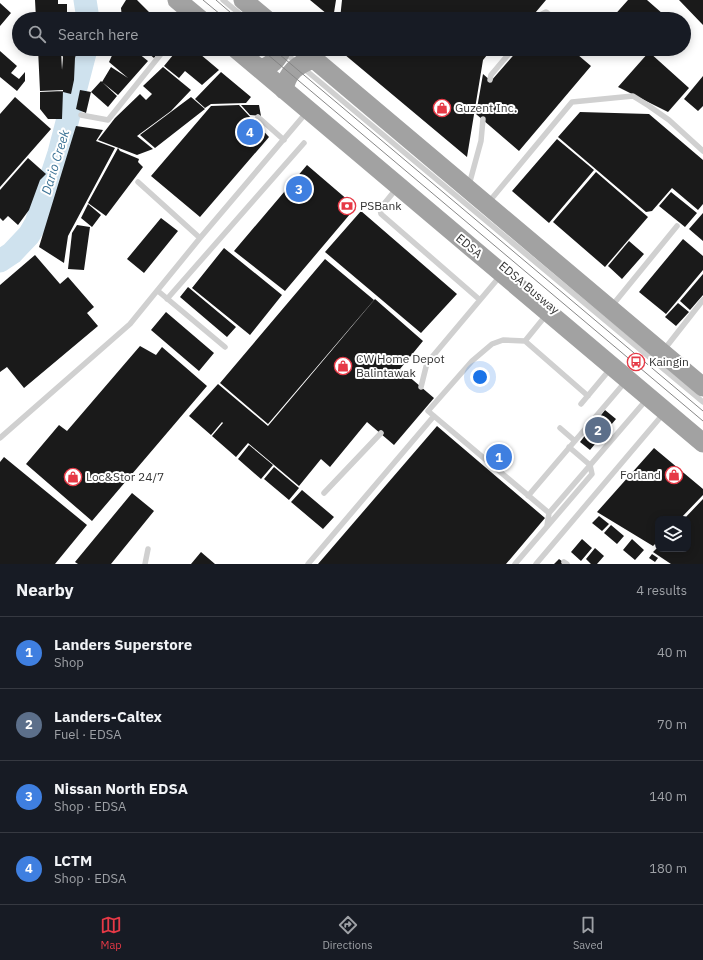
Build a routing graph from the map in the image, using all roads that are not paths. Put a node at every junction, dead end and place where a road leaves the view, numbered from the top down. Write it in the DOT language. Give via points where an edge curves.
graph roads {
  1 [pos="177,0"];
  2 [pos="223,0"];
  3 [pos="243,0"];
  4 [pos="189,12"];
  5 [pos="238,12"];
  6 [pos="258,12"];
  7 [pos="159,56"];
  8 [pos="246,56"];
  9 [pos="252,56"];
  10 [pos="278,56"];
  11 [pos="507,56"];
  12 [pos="305,57"];
  13 [pos="263,68"];
  14 [pos="490,80"];
  15 [pos="285,86"];
  16 [pos="309,110"];
  17 [pos="81,114"];
  18 [pos="258,117"];
  19 [pos="483,120"];
  20 [pos="284,140"];
  21 [pos="304,143"];
  22 [pos="703,151"];
  23 [pos="138,182"];
  24 [pos="398,186"];
  25 [pos="468,189"];
  26 [pos="486,205"];
  27 [pos="677,226"];
  28 [pos="200,238"];
  29 [pos="473,241"];
  30 [pos="503,274"];
  31 [pos="158,291"];
  32 [pos="167,299"];
  33 [pos="480,300"];
  34 [pos="703,300"];
  35 [pos="609,308"];
  36 [pos="548,312"];
  37 [pos="524,341"];
  38 [pos="226,347"];
  39 [pos="661,352"];
  40 [pos="613,367"];
  41 [pos="627,379"];
  42 [pos="421,387"];
  43 [pos="703,388"];
  44 [pos="588,396"];
  45 [pos="648,397"];
  46 [pos="703,402"];
  47 [pos="581,404"];
  48 [pos="666,412"];
  49 [pos="434,416"];
  50 [pos="560,428"];
  51 [pos="381,434"];
  52 [pos="0,438"];
  53 [pos="574,441"];
  54 [pos="703,443"];
  55 [pos="569,447"];
  56 [pos="590,465"];
  57 [pos="324,494"];
  58 [pos="528,496"];
  59 [pos="549,513"];
  60 [pos="548,526"];
  61 [pos="148,549"];
  62 [pos="145,564"];
  63 [pos="308,564"];
  64 [pos="515,564"];
  65 [pos="536,564"];
  1 -- 4 [label="highway"];
  2 -- 5 [label="lane"];
  3 -- 6 [label="highway"];
  7 -- 17 [label="lane" via="108,120"];
  8 -- 13 [label="highway, EDSA"];
  9 -- 13 [label="lane"];
  10 -- 13 [label="highway"];
  11 -- 14 [label="lane" via="491,75"];
  12 -- 15 [label="highway" via="292,70"];
  12 -- 25 [label="highway"];
  12 -- 46 [label="lane, EDSA Busway"];
  13 -- 15 [label="highway, EDSA"];
  15 -- 16 [label="highway, EDSA"];
  15 -- 29 [label="lane"];
  16 -- 20 [label="lane"];
  16 -- 24 [label="highway, EDSA"];
  18 -- 20 [label="lane"];
  19 -- 25 [label="lane" via="481,141"];
  20 -- 28 [label="lane"];
  21 -- 32 [label="lane"];
  22 -- 26 [label="lane" via="669,120 633,96 572,102"];
  23 -- 28 [label="lane"];
  24 -- 30 [label="highway, EDSA"];
  24 -- 33 [label="lane" via="380,209 381,214"];
  25 -- 26 [label="highway"];
  26 -- 35 [label="highway"];
  27 -- 35 [label="lane"];
  28 -- 31 [label="lane"];
  30 -- 33 [label="lane"];
  30 -- 36 [label="highway, EDSA"];
  31 -- 32 [label="lane"];
  31 -- 52 [label="lane" via="130,324"];
  32 -- 38 [label="lane"];
  33 -- 42 [label="lane" via="427,362"];
  34 -- 39 [label="lane"];
  35 -- 39 [label="highway"];
  36 -- 37 [label="lane"];
  36 -- 40 [label="highway, EDSA"];
  37 -- 44 [label="lane"];
  37 -- 49 [label="lane" via="503,340 484,350 428,411"];
  39 -- 43 [label="highway"];
  40 -- 41 [label="highway, EDSA"];
  40 -- 44 [label="lane"];
  41 -- 45 [label="highway, EDSA"];
  41 -- 53 [label="lane"];
  44 -- 47 [label="lane"];
  45 -- 48 [label="highway, EDSA"];
  45 -- 56 [label="lane"];
  48 -- 54 [label="highway, EDSA"];
  48 -- 65 [label="lane"];
  49 -- 58 [label="lane"];
  49 -- 63 [label="lane"];
  50 -- 53 [label="lane"];
  51 -- 57 [label="lane"];
  53 -- 55 [label="lane"];
  55 -- 56 [label="lane"];
  55 -- 58 [label="lane"];
  56 -- 59 [label="lane"];
  56 -- 60 [label="lane" via="592,474"];
  58 -- 59 [label="lane"];
  59 -- 60 [label="lane"];
  60 -- 64 [label="lane"];
  61 -- 62 [label="lane"];
}
